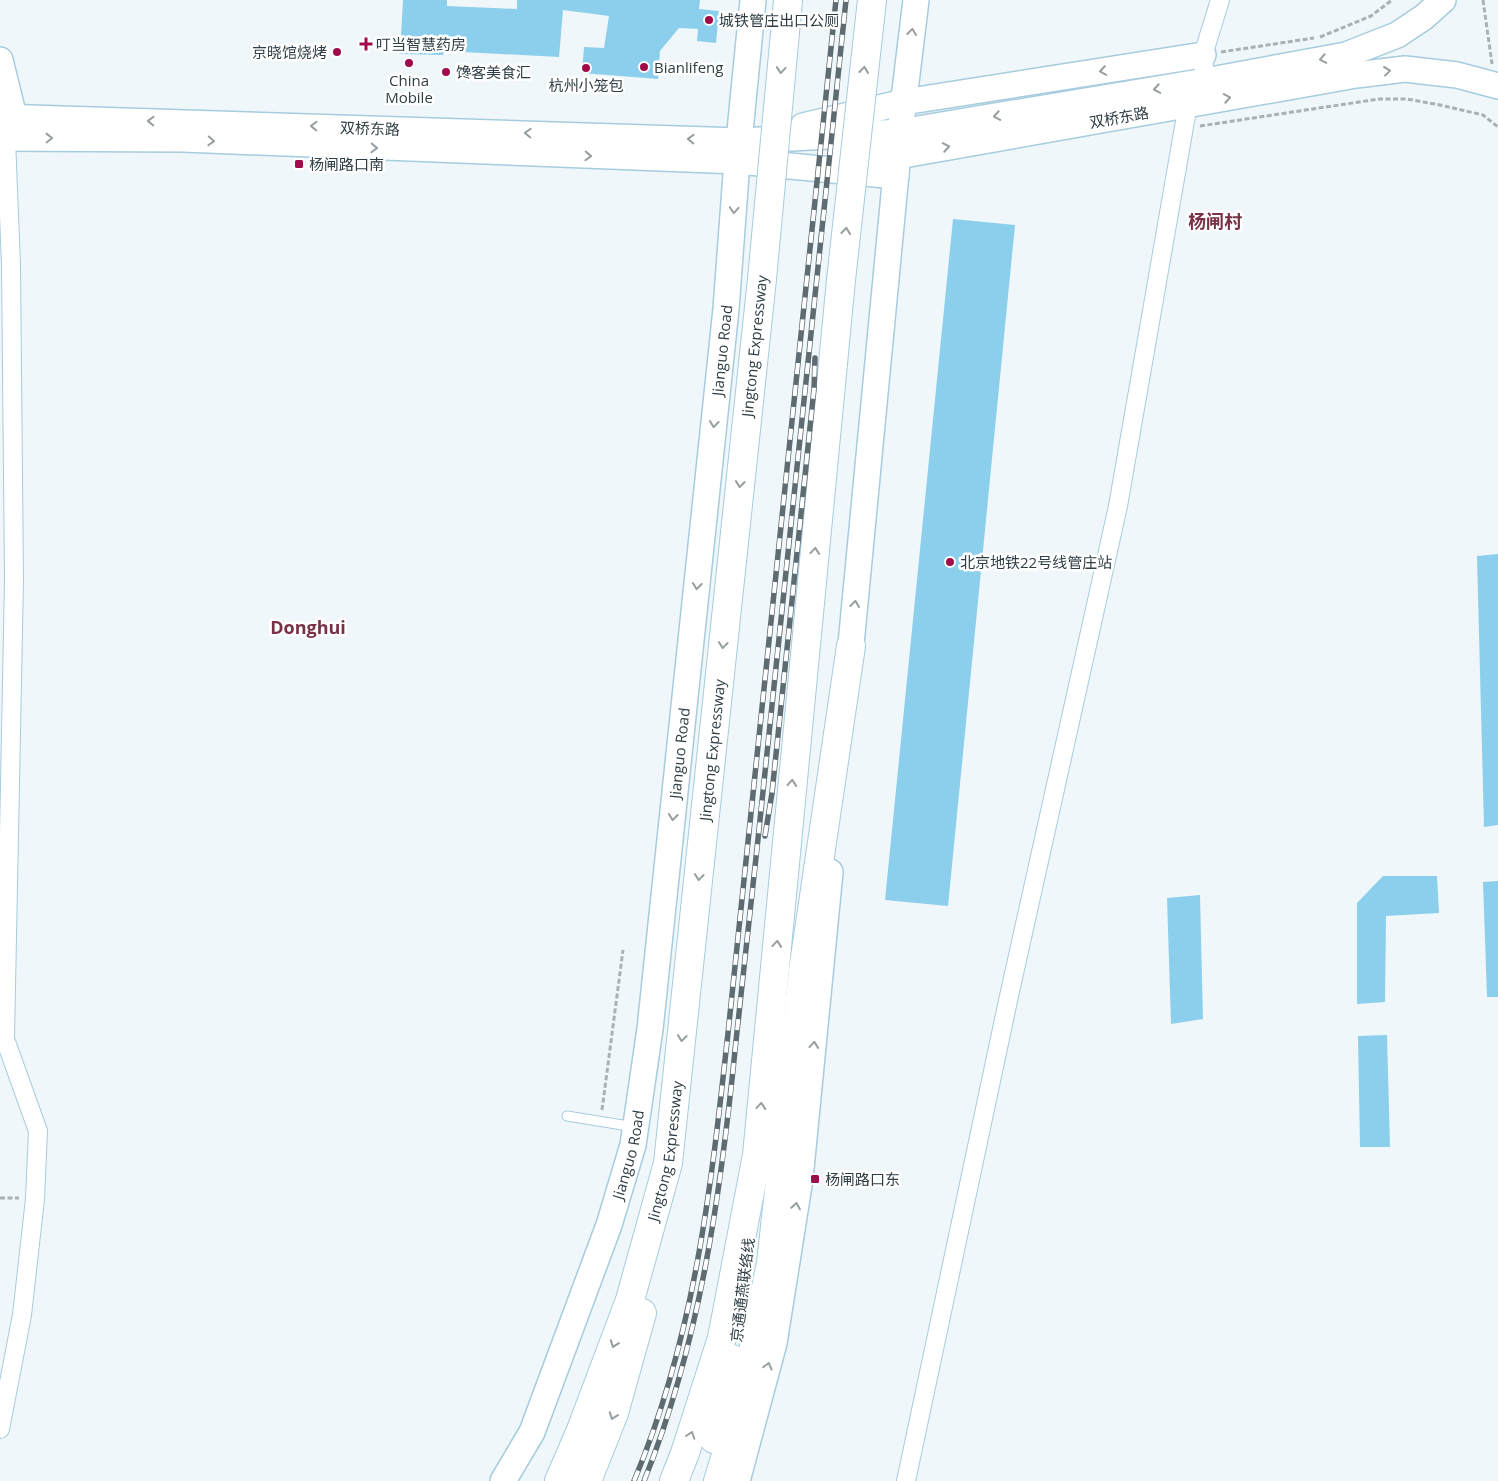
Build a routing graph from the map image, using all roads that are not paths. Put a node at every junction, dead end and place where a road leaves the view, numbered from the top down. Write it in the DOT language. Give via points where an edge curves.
graph roads {
  1 [pos="753,0"];
  2 [pos="916,0"];
  3 [pos="1220,0"];
  4 [pos="1444,0"];
  5 [pos="871,9"];
  6 [pos="787,11"];
  7 [pos="1203,55"];
  8 [pos="0,60"];
  9 [pos="1206,81"];
  10 [pos="1497,86"];
  11 [pos="904,102"];
  12 [pos="1188,104"];
  13 [pos="5,128"];
  14 [pos="738,151"];
  15 [pos="898,155"];
  16 [pos="851,646"];
  17 [pos="567,1116"];
  18 [pos="635,1127"];
  19 [pos="757,1155"];
  20 [pos="668,1163"];
  21 [pos="0,1429"];
  22 [pos="503,1481"];
  23 [pos="559,1481"];
  24 [pos="587,1481"];
  25 [pos="674,1481"];
  26 [pos="702,1481"];
  27 [pos="718,1481"];
  28 [pos="737,1481"];
  29 [pos="906,1481"];
  1 -- 14 [label="main road, Jianguo Road"];
  11 -- 2 [label="main road, one-way"];
  3 -- 7 [label="street"];
  4 -- 9 [label="main road, 双桥东路, one-way" via="1397,35 1355,52"];
  19 -- 5 [label="highway, one-way, bridge" via="841,280"];
  6 -- 20 [label="highway, Jingtong Expressway, one-way, bridge" via="762,279"];
  7 -- 9 [label="street"];
  7 -- 11 [label="main road, 双桥东路, one-way"];
  8 -- 13 [label="main road"];
  9 -- 15 [label="main road, 双桥东路, one-way"];
  12 -- 10 [label="main road, 双桥东路, one-way" via="1405,69 1457,75"];
  11 -- 14 [label="main road, 双桥东路"];
  11 -- 15 [label="main road"];
  15 -- 12 [label="main road, 双桥东路, one-way"];
  12 -- 29 [label="street" via="1118,506"];
  13 -- 14 [label="main road, 双桥东路"];
  13 -- 21 [label="street" via="11,265 14,580 5,1039 38,1131 35,1199 22,1315"];
  14 -- 15 [label="main road, 双桥东路"];
  14 -- 18 [label="main road, Jianguo Road, one-way" via="726,309 651,1019"];
  16 -- 15 [label="main road, one-way"];
  16 -- 27 [label="highway" via="803,971 771,1263 743,1400"];
  28 -- 16 [label="main road, one-way" via="774,1344 800,1179"];
  17 -- 18 [label="lane"];
  18 -- 22 [label="main road, Jianguo Road" via="633,1145 609,1225 532,1432"];
  25 -- 19 [label="highway, one-way" via="722,1338"];
  19 -- 26 [label="highway, 京通通燕联络线" via="740,1327"];
  20 -- 23 [label="highway, Jingtong Expressway, one-way" via="630,1300 582,1430"];
  20 -- 24 [label="highway, one-way" via="648,1295 614,1413"];
}
